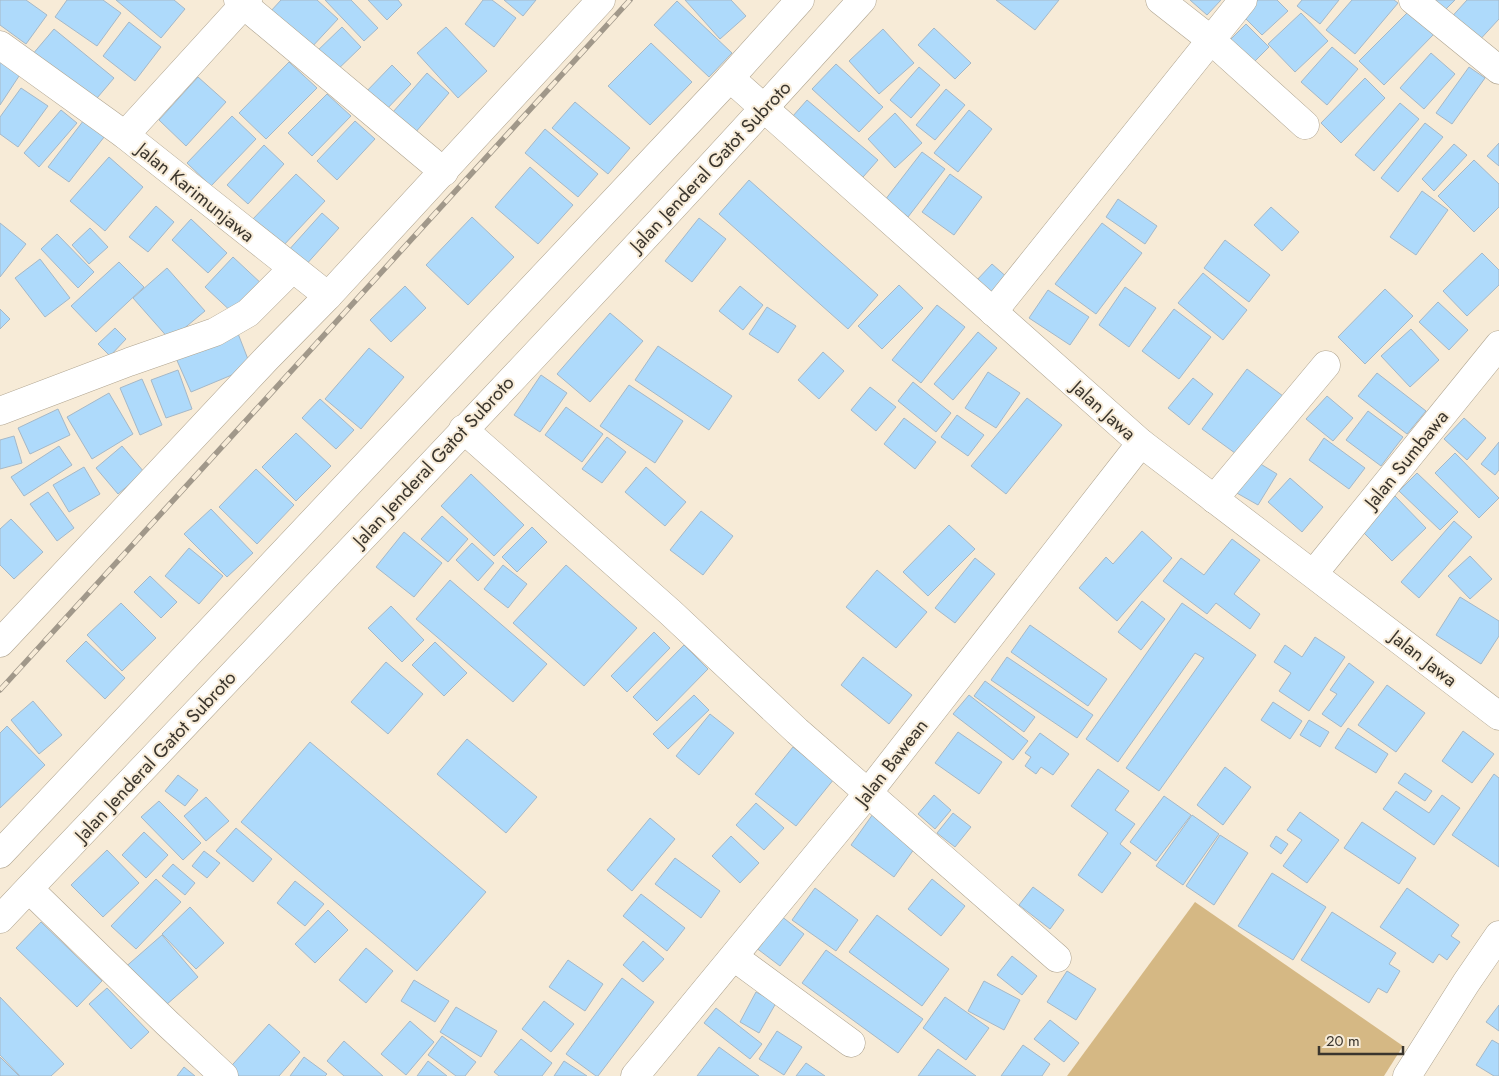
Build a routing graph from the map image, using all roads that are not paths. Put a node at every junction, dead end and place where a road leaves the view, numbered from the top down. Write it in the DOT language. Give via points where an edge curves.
graph roads {
  1 [pos="601,0"];
  2 [pos="800,0"];
  3 [pos="862,0"];
  4 [pos="1160,0"];
  5 [pos="1243,0"];
  6 [pos="1413,0"];
  7 [pos="243,2"];
  8 [pos="1211,40"];
  9 [pos="0,45"];
  10 [pos="1499,70"];
  11 [pos="730,78"];
  12 [pos="764,108"];
  13 [pos="1305,126"];
  14 [pos="125,135"];
  15 [pos="444,172"];
  16 [pos="292,268"];
  17 [pos="328,296"];
  18 [pos="993,312"];
  19 [pos="1496,354"];
  20 [pos="1326,365"];
  21 [pos="0,411"];
  22 [pos="463,429"];
  23 [pos="1141,443"];
  24 [pos="1214,499"];
  25 [pos="1314,574"];
  26 [pos="0,643"];
  27 [pos="1499,716"];
  28 [pos="868,793"];
  29 [pos="0,854"];
  30 [pos="29,889"];
  31 [pos="0,919"];
  32 [pos="1499,935"];
  33 [pos="734,957"];
  34 [pos="1057,958"];
  35 [pos="851,1043"];
  36 [pos="224,1076"];
  37 [pos="635,1076"];
  38 [pos="1407,1076"];
  1 -- 15 [label="street"];
  2 -- 11 [label="street"];
  3 -- 12 [label="street, Jalan Jenderal Gatot Subroto"];
  4 -- 8 [label="street"];
  5 -- 8 [label="street"];
  6 -- 10 [label="street"];
  7 -- 14 [label="street, Jalan Karimunjawa"];
  7 -- 15 [label="street"];
  8 -- 13 [label="street"];
  8 -- 18 [label="street"];
  9 -- 14 [label="street"];
  11 -- 12 [label="street, Jalan Jawa"];
  11 -- 29 [label="street"];
  12 -- 18 [label="street, Jalan Jawa"];
  12 -- 22 [label="street, Jalan Jenderal Gatot Subroto"];
  14 -- 16 [label="street, Jalan Karimunjawa"];
  15 -- 17 [label="street"];
  16 -- 17 [label="street, Jalan Karimunjawa"];
  16 -- 21 [label="street" via="248,313 215,332"];
  17 -- 26 [label="street"];
  18 -- 23 [label="street, Jalan Jawa"];
  19 -- 25 [label="street, Jalan Sumbawa"];
  20 -- 24 [label="street"];
  22 -- 28 [label="street"];
  22 -- 30 [label="street, Jalan Jenderal Gatot Subroto"];
  23 -- 24 [label="street, Jalan Jawa"];
  23 -- 28 [label="street, Jalan Bawean"];
  24 -- 25 [label="street, Jalan Jawa"];
  25 -- 27 [label="street, Jalan Jawa"];
  28 -- 33 [label="street, Jalan Bawean"];
  28 -- 34 [label="street"];
  30 -- 31 [label="street, Jalan Jenderal Gatot Subroto"];
  30 -- 36 [label="street"];
  32 -- 38 [label="street"];
  33 -- 35 [label="street"];
  33 -- 37 [label="street, Jalan Bawean"];
}
